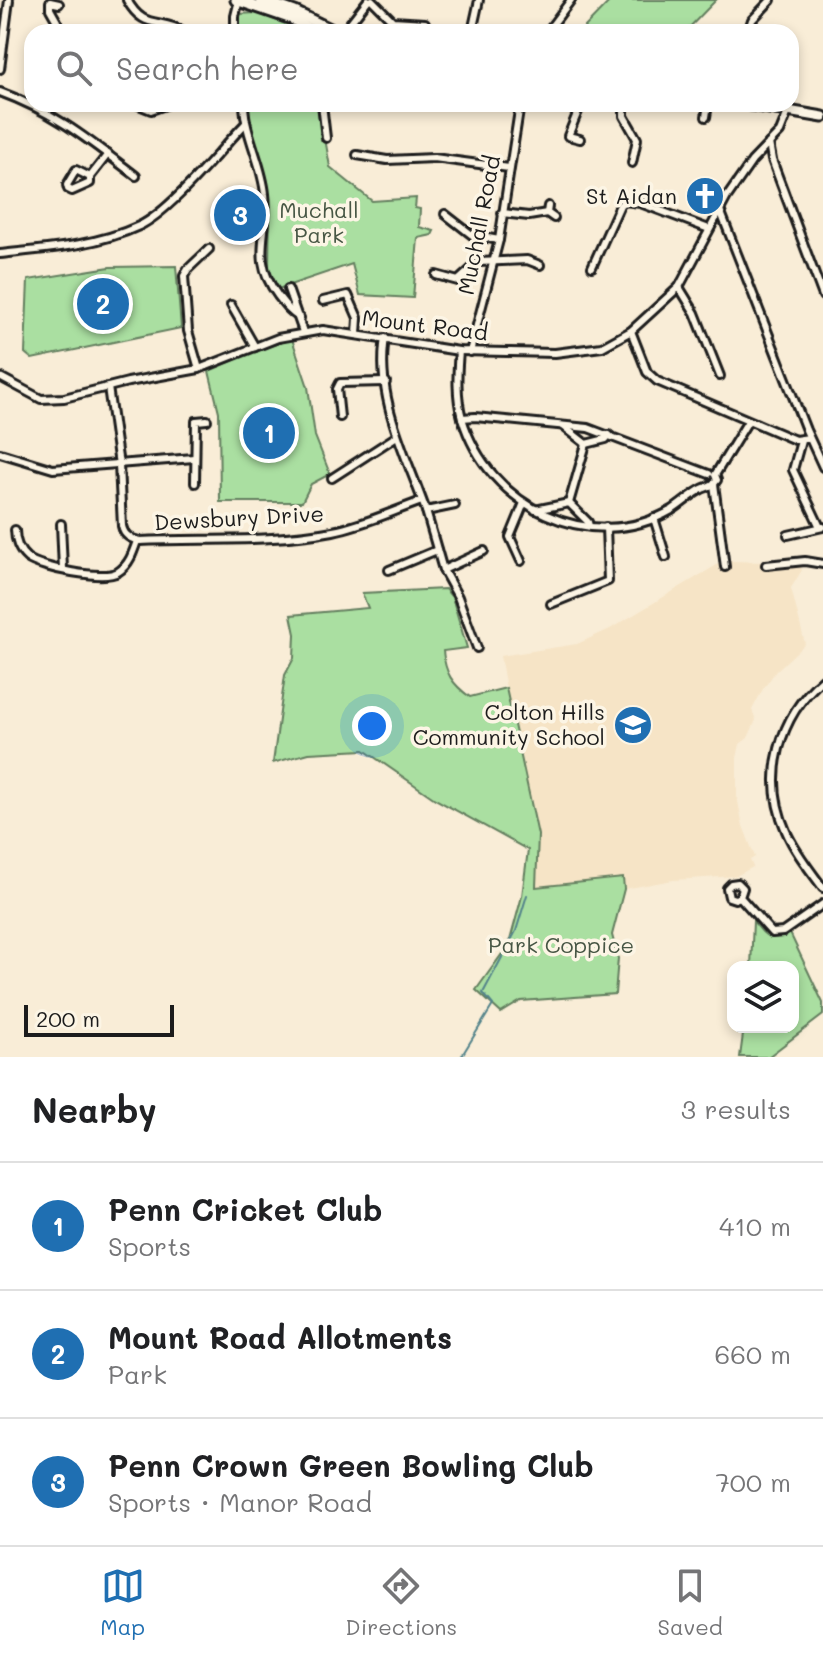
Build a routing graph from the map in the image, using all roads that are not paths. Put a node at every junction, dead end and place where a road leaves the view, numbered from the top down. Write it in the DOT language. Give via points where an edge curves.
graph roads {
  1 [pos="9,0"];
  2 [pos="40,0"];
  3 [pos="127,0"];
  4 [pos="238,0"];
  5 [pos="261,0"];
  6 [pos="297,0"];
  7 [pos="370,0"];
  8 [pos="479,0"];
  9 [pos="571,0"];
  10 [pos="771,0"];
  11 [pos="50,2"];
  12 [pos="59,4"];
  13 [pos="295,12"];
  14 [pos="425,23"];
  15 [pos="58,24"];
  16 [pos="166,24"];
  17 [pos="235,24"];
  18 [pos="304,24"];
  19 [pos="310,24"];
  20 [pos="350,24"];
  21 [pos="474,24"];
  22 [pos="551,24"];
  23 [pos="751,24"];
  24 [pos="0,69"];
  25 [pos="0,92"];
  26 [pos="24,101"];
  27 [pos="46,112"];
  28 [pos="244,112"];
  29 [pos="323,112"];
  30 [pos="519,112"];
  31 [pos="578,112"];
  32 [pos="624,112"];
  33 [pos="707,112"];
  34 [pos="788,112"];
  35 [pos="706,117"];
  36 [pos="823,117"];
  37 [pos="245,124"];
  38 [pos="326,138"];
  39 [pos="580,139"];
  40 [pos="769,143"];
  41 [pos="108,154"];
  42 [pos="357,155"];
  43 [pos="632,163"];
  44 [pos="509,168"];
  45 [pos="136,176"];
  46 [pos="90,177"];
  47 [pos="720,210"];
  48 [pos="502,213"];
  49 [pos="445,214"];
  50 [pos="554,218"];
  51 [pos="709,229"];
  52 [pos="499,240"];
  53 [pos="0,254"];
  54 [pos="207,254"];
  55 [pos="592,261"];
  56 [pos="492,262"];
  57 [pos="540,265"];
  58 [pos="436,275"];
  59 [pos="679,287"];
  60 [pos="288,289"];
  61 [pos="823,296"];
  62 [pos="294,301"];
  63 [pos="323,301"];
  64 [pos="231,305"];
  65 [pos="285,305"];
  66 [pos="300,318"];
  67 [pos="631,331"];
  68 [pos="303,332"];
  69 [pos="357,334"];
  70 [pos="385,338"];
  71 [pos="255,347"];
  72 [pos="459,351"];
  73 [pos="470,352"];
  74 [pos="199,369"];
  75 [pos="720,376"];
  76 [pos="0,377"];
  77 [pos="386,382"];
  78 [pos="108,387"];
  79 [pos="342,413"];
  80 [pos="462,418"];
  81 [pos="207,420"];
  82 [pos="196,421"];
  83 [pos="748,421"];
  84 [pos="185,422"];
  85 [pos="563,426"];
  86 [pos="609,435"];
  87 [pos="397,436"];
  88 [pos="809,438"];
  89 [pos="801,441"];
  90 [pos="586,444"];
  91 [pos="0,453"];
  92 [pos="194,458"];
  93 [pos="119,465"];
  94 [pos="823,467"];
  95 [pos="712,474"];
  96 [pos="332,478"];
  97 [pos="195,483"];
  98 [pos="714,484"];
  99 [pos="705,486"];
  100 [pos="422,501"];
  101 [pos="524,503"];
  102 [pos="569,503"];
  103 [pos="450,504"];
  104 [pos="535,510"];
  105 [pos="426,511"];
  106 [pos="654,518"];
  107 [pos="61,524"];
  108 [pos="589,526"];
  109 [pos="606,527"];
  110 [pos="822,527"];
  111 [pos="15,530"];
  112 [pos="788,535"];
  113 [pos="137,541"];
  114 [pos="437,550"];
  115 [pos="481,555"];
  116 [pos="666,557"];
  117 [pos="521,561"];
  118 [pos="823,564"];
  119 [pos="766,565"];
  120 [pos="725,567"];
  121 [pos="63,569"];
  122 [pos="389,570"];
  123 [pos="443,570"];
  124 [pos="551,604"];
  125 [pos="477,648"];
  126 [pos="823,679"];
  127 [pos="823,888"];
  128 [pos="740,897"];
  129 [pos="823,904"];
  1 -- 24 [label="street"];
  2 -- 11 [label="street"];
  3 -- 16 [label="street" via="146,21"];
  4 -- 17 [label="street"];
  4 -- 18 [label="highway"];
  5 -- 13 [label="highway"];
  6 -- 13 [label="street"];
  7 -- 14 [label="street" via="393,21"];
  7 -- 20 [label="street"];
  8 -- 21 [label="street"];
  9 -- 22 [label="street"];
  10 -- 23 [label="street"];
  11 -- 12 [label="street"];
  11 -- 15 [label="street"];
  13 -- 19 [label="highway"];
  25 -- 26 [label="street"];
  27 -- 41 [label="street"];
  28 -- 37 [label="street"];
  29 -- 38 [label="street"];
  30 -- 44 [label="street, Muchall Road"];
  31 -- 39 [label="street" via="568,136"];
  32 -- 43 [label="street" via="637,139"];
  33 -- 35 [label="street"];
  34 -- 36 [label="highway"];
  34 -- 40 [label="street, Mount Road"];
  37 -- 53 [label="street" via="173,200 138,227 85,244"];
  37 -- 65 [label="street" via="265,195 264,268"];
  40 -- 47 [label="street, Mount Road"];
  40 -- 61 [label="street"];
  41 -- 45 [label="street"];
  41 -- 46 [label="street"];
  42 -- 44 [label="street" via="366,160 434,158"];
  44 -- 48 [label="street, Muchall Road"];
  47 -- 51 [label="street, Mount Road"];
  47 -- 88 [label="street"];
  48 -- 50 [label="street" via="529,216 548,210"];
  48 -- 52 [label="street, Muchall Road"];
  49 -- 52 [label="street" via="472,235"];
  51 -- 55 [label="street" via="625,201"];
  51 -- 59 [label="street, Mount Road"];
  52 -- 56 [label="street, Muchall Road"];
  54 -- 74 [label="street" via="184,276 188,331"];
  56 -- 57 [label="street" via="527,260"];
  56 -- 58 [label="street" via="479,262 458,281"];
  56 -- 73 [label="street, Muchall Road"];
  59 -- 67 [label="street, Mount Road"];
  59 -- 75 [label="street"];
  60 -- 62 [label="street"];
  62 -- 65 [label="street"];
  62 -- 66 [label="street"];
  63 -- 69 [label="street" via="348,295 358,318"];
  64 -- 71 [label="street"];
  65 -- 66 [label="street"];
  66 -- 68 [label="street"];
  67 -- 73 [label="street, Mount Road" via="609,344 579,351"];
  67 -- 83 [label="street" via="647,372 657,381"];
  68 -- 69 [label="street, Mount Road"];
  68 -- 71 [label="street, Mount Road"];
  69 -- 70 [label="street, Mount Road"];
  70 -- 72 [label="street, Mount Road"];
  70 -- 77 [label="street"];
  71 -- 74 [label="street, Mount Road"];
  72 -- 73 [label="street, Mount Road"];
  72 -- 80 [label="street"];
  74 -- 78 [label="street, Mount Road"];
  76 -- 78 [label="street, Mount Road" via="52,400"];
  77 -- 79 [label="street" via="340,383"];
  77 -- 87 [label="street"];
  78 -- 93 [label="street, Dewsbury Drive"];
  80 -- 85 [label="street"];
  80 -- 101 [label="street" via="487,468"];
  81 -- 82 [label="street"];
  82 -- 84 [label="street"];
  82 -- 92 [label="street"];
  83 -- 89 [label="street"];
  83 -- 95 [label="street"];
  85 -- 86 [label="street"];
  85 -- 90 [label="street"];
  86 -- 90 [label="street"];
  86 -- 95 [label="street"];
  87 -- 96 [label="street"];
  87 -- 100 [label="street"];
  88 -- 89 [label="street"];
  88 -- 94 [label="street"];
  89 -- 110 [label="street" via="793,470"];
  90 -- 102 [label="street"];
  91 -- 93 [label="street" via="53,469"];
  92 -- 93 [label="street"];
  92 -- 97 [label="street" via="199,474"];
  93 -- 113 [label="street, Dewsbury Drive" via="123,530"];
  95 -- 98 [label="street"];
  95 -- 99 [label="street"];
  98 -- 99 [label="street"];
  98 -- 120 [label="street"];
  99 -- 106 [label="street"];
  100 -- 105 [label="street"];
  100 -- 113 [label="street, Dewsbury Drive" via="322,533"];
  101 -- 104 [label="street"];
  101 -- 117 [label="street" via="510,537"];
  102 -- 104 [label="street"];
  102 -- 108 [label="street"];
  103 -- 105 [label="street"];
  104 -- 108 [label="street" via="561,522"];
  105 -- 114 [label="street"];
  106 -- 109 [label="street"];
  106 -- 116 [label="street"];
  107 -- 121 [label="street"];
  108 -- 109 [label="street"];
  109 -- 124 [label="street" via="608,581"];
  110 -- 112 [label="street"];
  111 -- 121 [label="street" via="27,558"];
  113 -- 121 [label="street" via="129,561 114,574 101,577"];
  114 -- 122 [label="street"];
  114 -- 123 [label="street"];
  115 -- 123 [label="street"];
  118 -- 119 [label="street"];
  123 -- 125 [label="street"];
  126 -- 127 [label="street" via="790,719 774,771 785,830"];
  128 -- 129 [label="street" via="772,933 783,932"];
}
